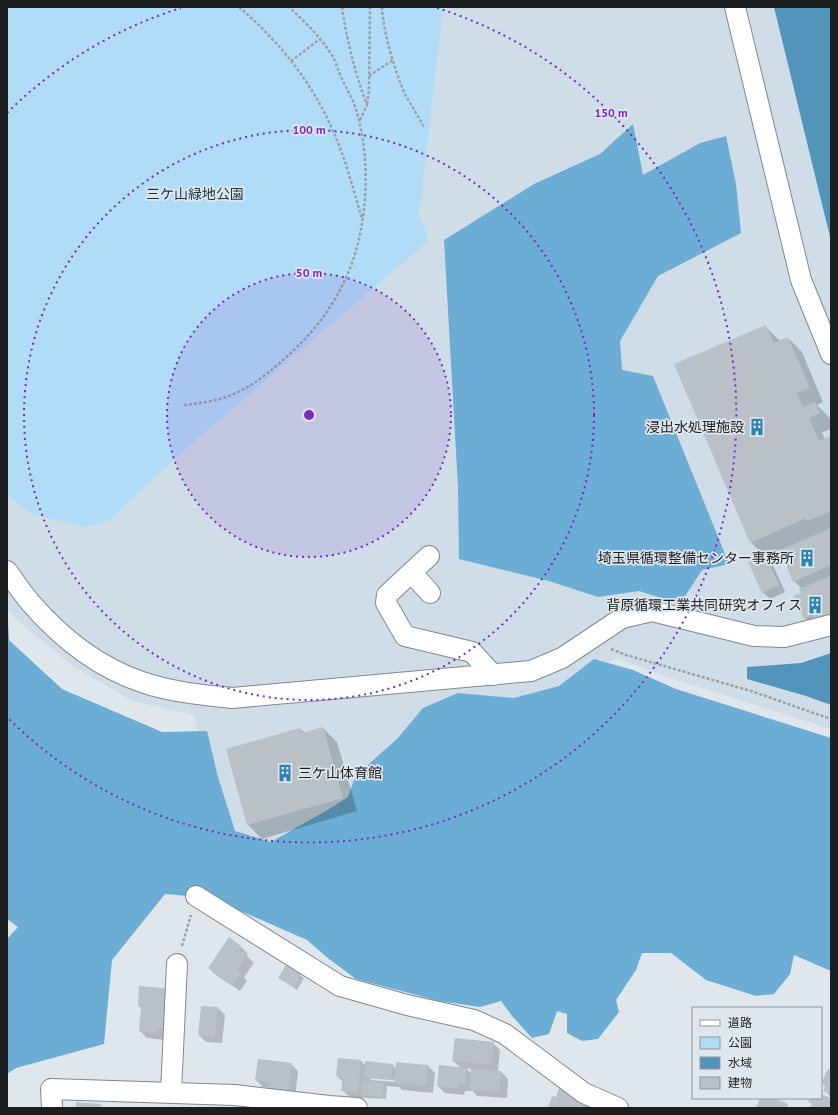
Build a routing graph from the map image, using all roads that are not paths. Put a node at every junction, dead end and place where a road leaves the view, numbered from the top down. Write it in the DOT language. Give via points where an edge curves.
graph roads {
  1 [pos="735,7"];
  2 [pos="831,354"];
  3 [pos="429,556"];
  4 [pos="7,571"];
  5 [pos="412,573"];
  6 [pos="430,593"];
  7 [pos="831,625"];
  8 [pos="493,675"];
  9 [pos="196,896"];
  10 [pos="177,964"];
  11 [pos="171,1092"];
  12 [pos="147,1100"];
  13 [pos="236,1102"];
  14 [pos="329,1107"];
  15 [pos="52,1108"];
  16 [pos="357,1108"];
  17 [pos="618,1108"];
  1 -- 2 [label="street" via="801,280"];
  3 -- 5 [label="street"];
  4 -- 8 [label="street" via="29,600 67,640 106,666 142,682 188,693 232,698"];
  5 -- 6 [label="street"];
  5 -- 8 [label="street" via="387,595 386,603 405,636 472,652"];
  7 -- 8 [label="street" via="784,637 754,636 652,611 622,618 562,658 530,671"];
  9 -- 17 [label="street" via="340,986 474,1020 505,1034 584,1093"];
  10 -- 11 [label="street"];
  11 -- 12 [label="street"];
  11 -- 13 [label="street"];
  12 -- 15 [label="street" via="51,1089"];
  13 -- 14 [label="street"];
  14 -- 16 [label="street"];
}
